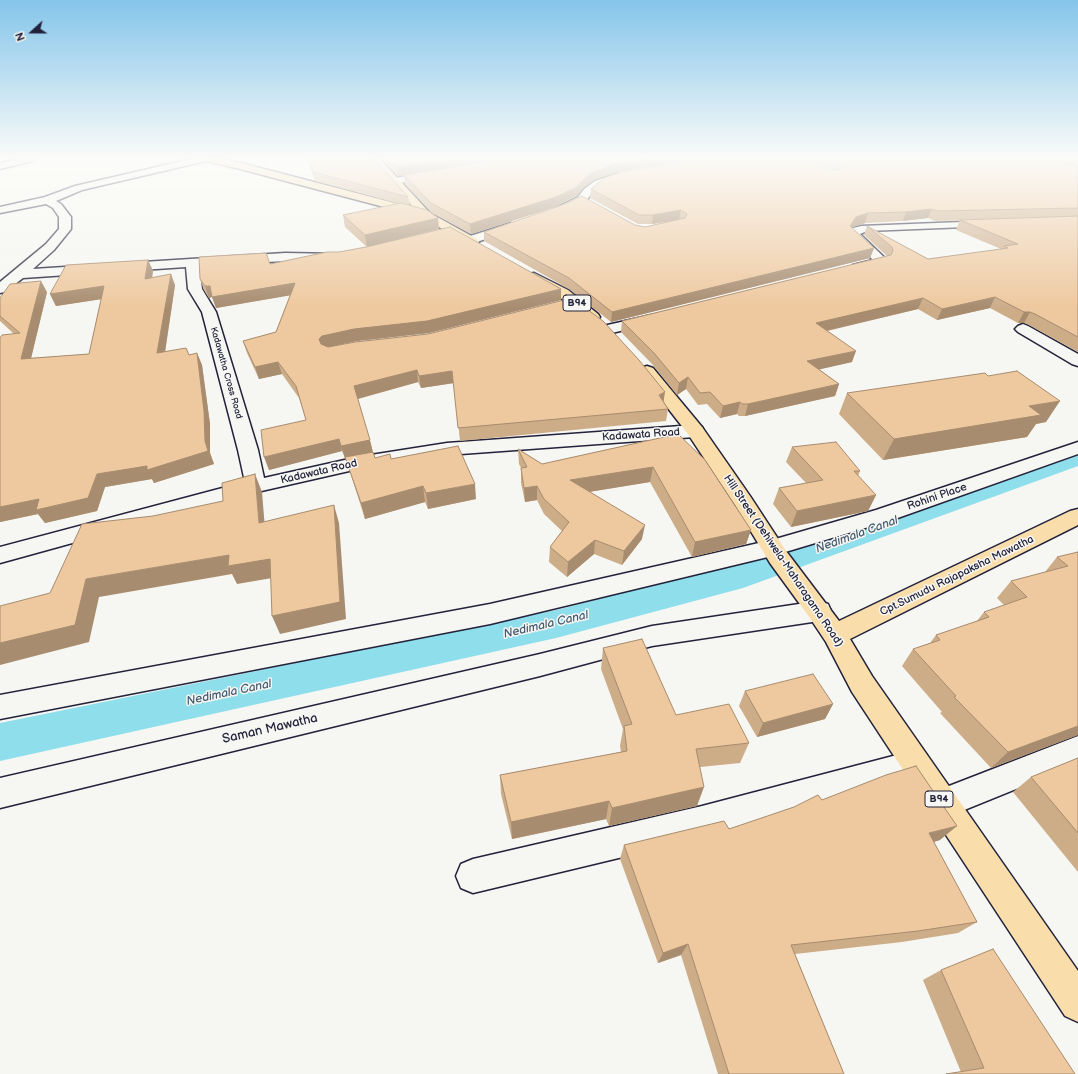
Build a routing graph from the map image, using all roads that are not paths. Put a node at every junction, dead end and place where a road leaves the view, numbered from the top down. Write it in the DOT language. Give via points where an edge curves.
graph roads {
  1 [pos="59,209"];
  2 [pos="404,209"];
  3 [pos="420,209"];
  4 [pos="563,209"];
  5 [pos="426,215"];
  6 [pos="547,215"];
  7 [pos="996,223"];
  8 [pos="520,225"];
  9 [pos="453,231"];
  10 [pos="439,234"];
  11 [pos="471,240"];
  12 [pos="484,248"];
  13 [pos="348,256"];
  14 [pos="192,262"];
  15 [pos="523,270"];
  16 [pos="843,272"];
  17 [pos="20,274"];
  18 [pos="0,289"];
  19 [pos="576,302"];
  20 [pos="554,308"];
  21 [pos="661,316"];
  22 [pos="608,329"];
  23 [pos="1023,329"];
  24 [pos="619,340"];
  25 [pos="1078,361"];
  26 [pos="640,363"];
  27 [pos="695,432"];
  28 [pos="1078,448"];
  29 [pos="256,486"];
  30 [pos="1078,516"];
  31 [pos="775,552"];
  32 [pos="0,555"];
  33 [pos="812,601"];
  34 [pos="835,635"];
  35 [pos="0,707"];
  36 [pos="1078,750"];
  37 [pos="916,764"];
  38 [pos="0,793"];
  39 [pos="942,804"];
  40 [pos="473,876"];
  41 [pos="1078,1003"];
  1 -- 17 [label="street" via="65,217 65,229 50,247"];
  2 -- 5 [label="main road"];
  3 -- 5 [label="main road"];
  4 -- 6 [label="street"];
  5 -- 9 [label="main road"];
  7 -- 16 [label="street" via="865,228 854,235 882,261"];
  8 -- 11 [label="street"];
  9 -- 10 [label="street"];
  9 -- 11 [label="main road"];
  11 -- 12 [label="main road"];
  13 -- 14 [label="street"];
  14 -- 17 [label="street"];
  14 -- 29 [label="street, Kadawatha Cross Road" via="194,289 209,312"];
  15 -- 19 [label="main road, B94"];
  17 -- 18 [label="street"];
  19 -- 20 [label="street"];
  19 -- 22 [label="main road, B94"];
  21 -- 22 [label="street"];
  22 -- 24 [label="main road, B94"];
  23 -- 25 [label="street"];
  26 -- 27 [label="main road, Hill Street (Dehiwela-Maharagama Road) / B94"];
  27 -- 29 [label="street, Kadawata Road" via="447,449 358,463"];
  27 -- 31 [label="main road, Hill Street (Dehiwela-Maharagama Road) / B94"];
  28 -- 31 [label="street, Rohini Place"];
  29 -- 32 [label="street, Kadawata Road"];
  30 -- 34 [label="main road, Cpt.Sumudu Rajapaksha Mawatha"];
  31 -- 33 [label="main road, Hill Street (Dehiwela-Maharagama Road) / B94"];
  31 -- 35 [label="street, Rohini Place" via="490,614"];
  33 -- 34 [label="main road, Hill Street (Dehiwela-Maharagama Road) / B94"];
  33 -- 38 [label="street, Saman Mawatha" via="652,636"];
  34 -- 37 [label="main road, Hill Street (Dehiwela-Maharagama Road) / B94" via="862,684"];
  36 -- 39 [label="street"];
  37 -- 39 [label="main road, Hill Street (Dehiwela-Maharagama Road) / B94"];
  37 -- 40 [label="street" via="702,822"];
  39 -- 41 [label="main road, Hill Street (Dehiwela-Maharagama Road) / B94"];
}
